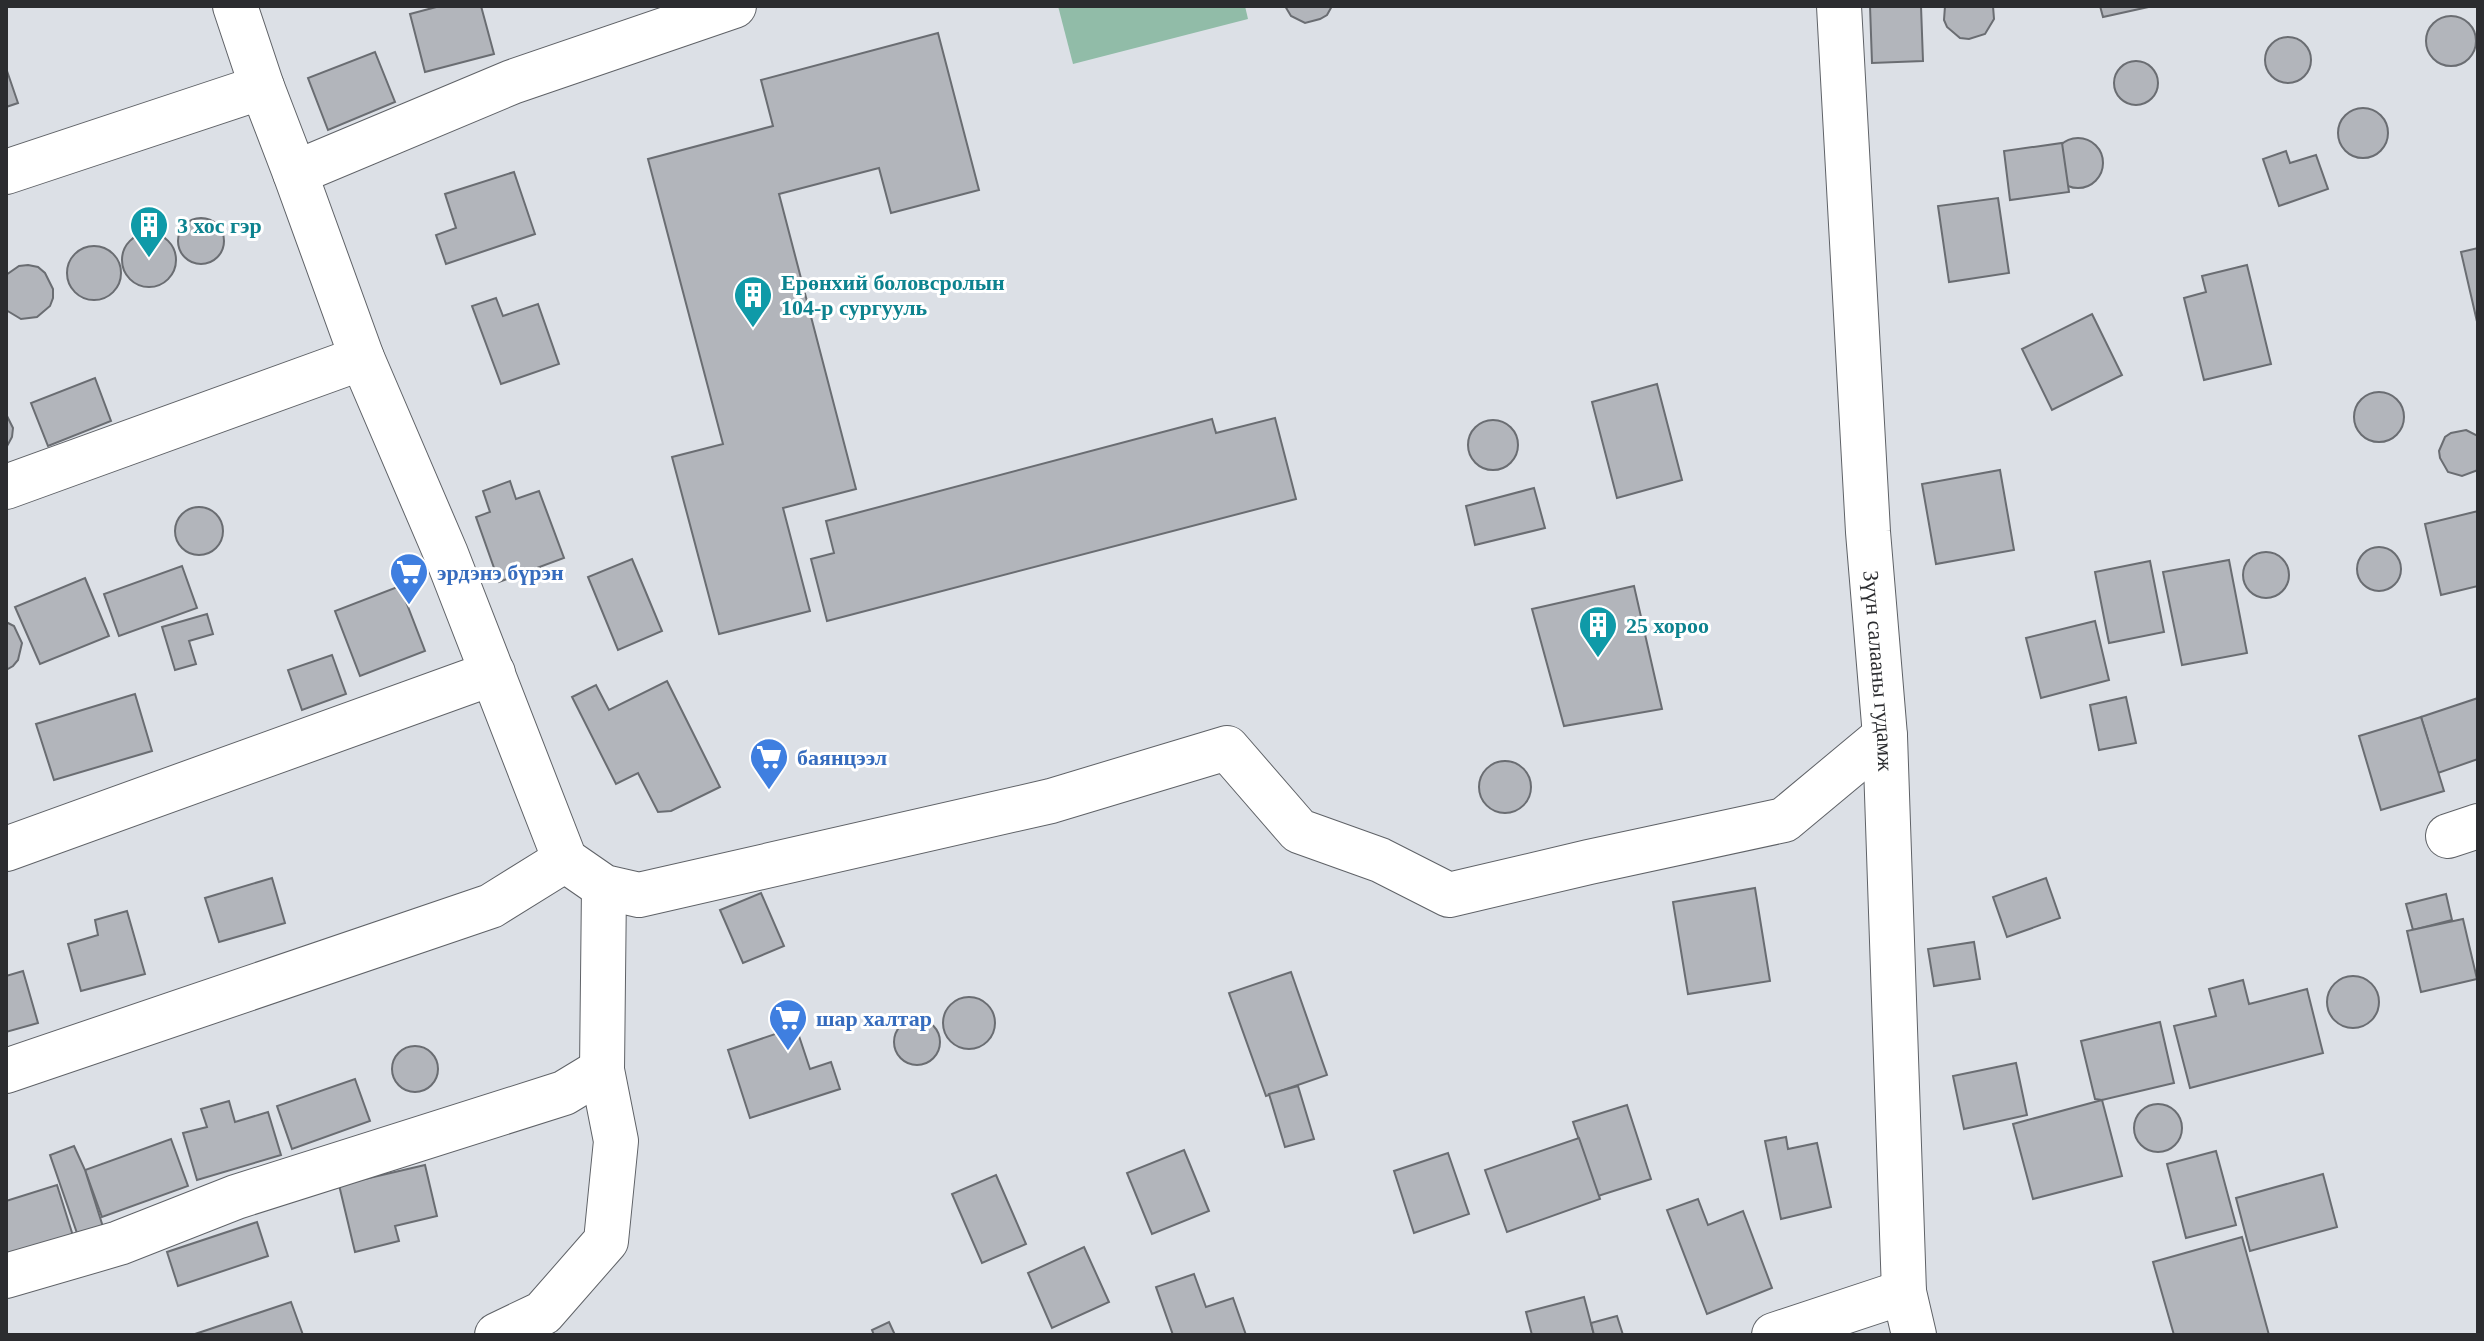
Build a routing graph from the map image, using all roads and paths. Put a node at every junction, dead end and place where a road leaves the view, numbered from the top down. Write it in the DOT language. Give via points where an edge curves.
graph roads {
  1 [pos="235,6"];
  2 [pos="734,6"];
  3 [pos="1839,6"];
  4 [pos="262,87"];
  5 [pos="6,172"];
  6 [pos="295,173"];
  7 [pos="362,358"];
  8 [pos="6,487"];
  9 [pos="493,673"];
  10 [pos="1885,736"];
  11 [pos="6,849"];
  12 [pos="565,860"];
  13 [pos="604,887"];
  14 [pos="602,1070"];
  15 [pos="6,1071"];
  16 [pos="6,1276"];
  17 [pos="1904,1292"];
  18 [pos="497,1335"];
  19 [pos="1774,1335"];
  20 [pos="1914,1335"];
  1 -- 4 [label="street"];
  2 -- 6 [label="street" via="512,82"];
  3 -- 10 [label="street, Зүүн салааны гудамж" via="1868,532"];
  4 -- 5 [label="street"];
  4 -- 6 [label="street"];
  6 -- 7 [label="street"];
  7 -- 8 [label="street"];
  7 -- 9 [label="street"];
  9 -- 11 [label="street"];
  9 -- 12 [label="street"];
  10 -- 13 [label="street" via="1784,820 1449,895 1380,860 1299,831 1227,748 1051,801 639,895"];
  10 -- 17 [label="street, Зүүн салааны гудамж"];
  12 -- 13 [label="street"];
  12 -- 15 [label="street" via="491,906"];
  13 -- 14 [label="street"];
  14 -- 16 [label="street" via="564,1093"];
  14 -- 18 [label="street" via="616,1141 606,1241 543,1313"];
  17 -- 19 [label="street"];
  17 -- 20 [label="street, Зүүн салааны гудамж"];
}
